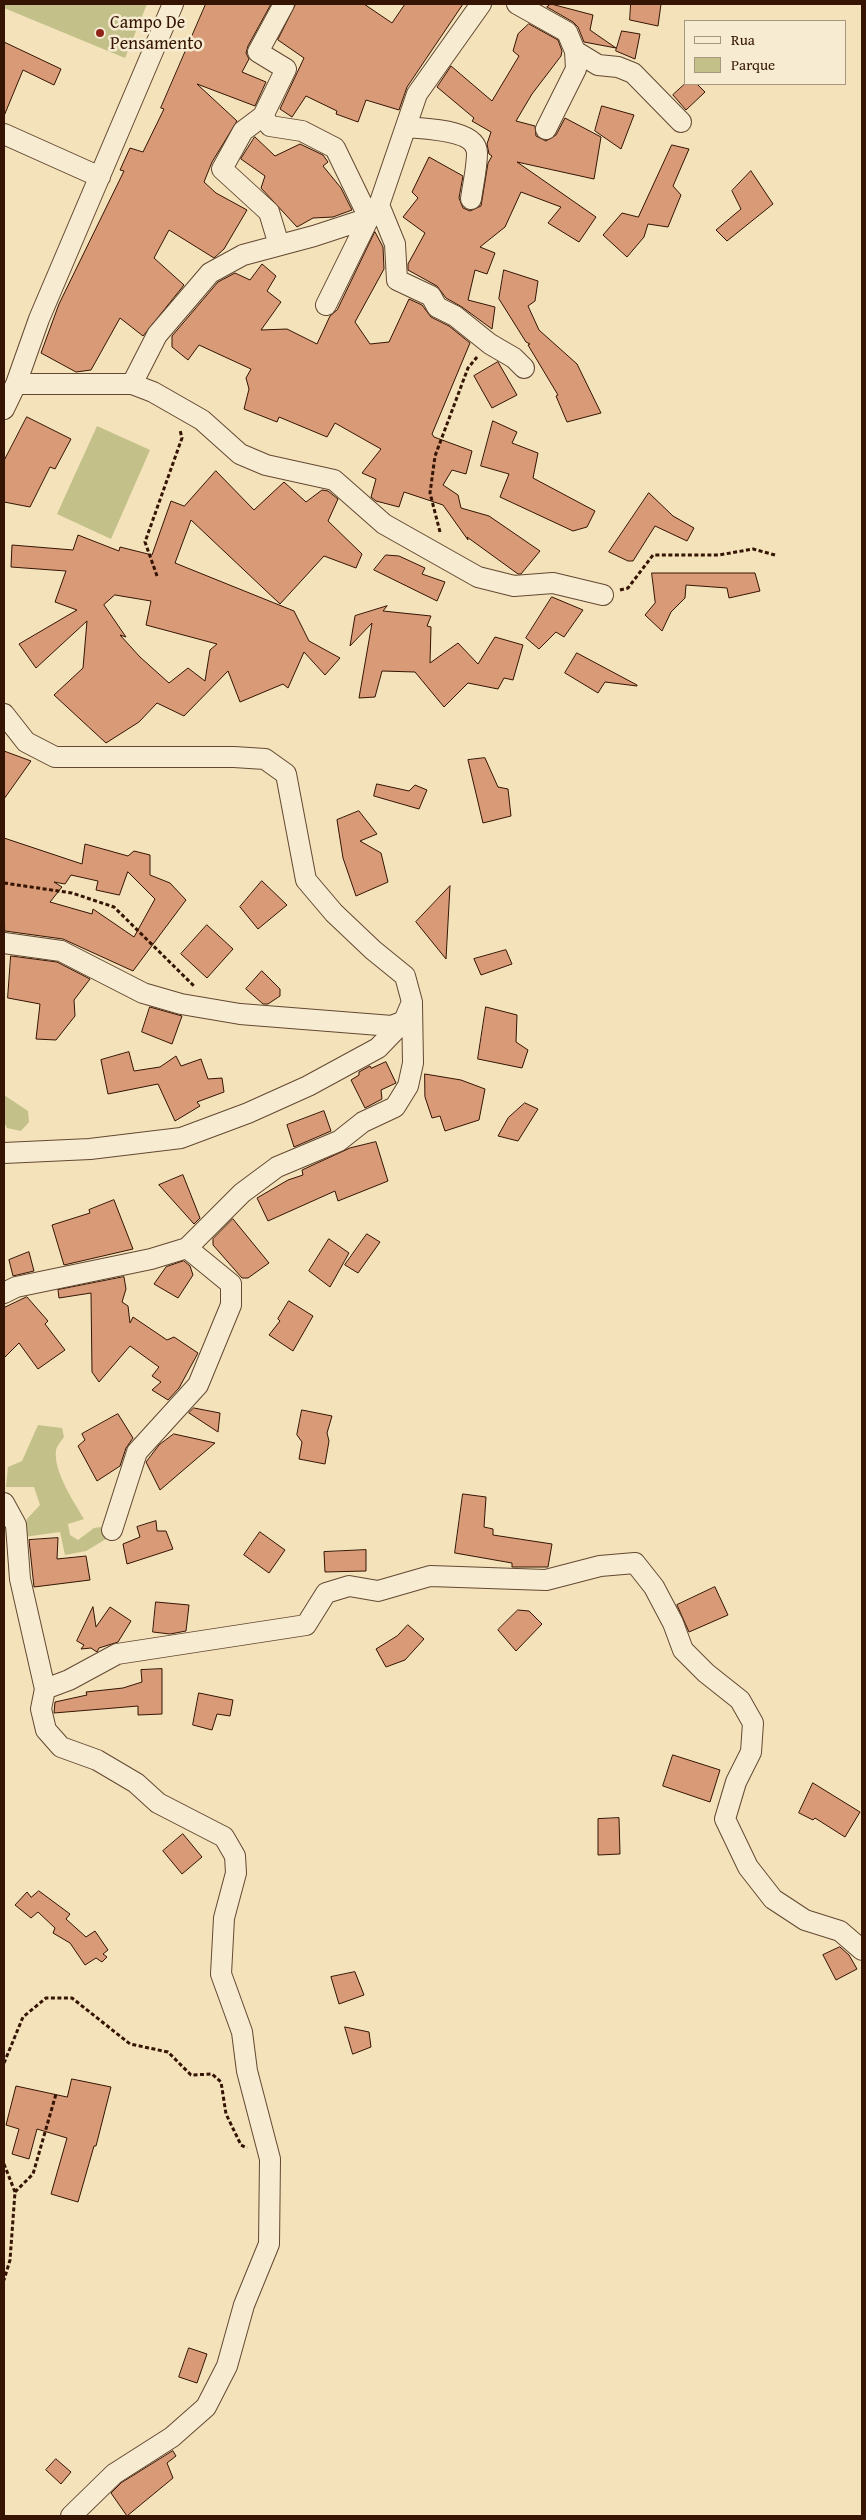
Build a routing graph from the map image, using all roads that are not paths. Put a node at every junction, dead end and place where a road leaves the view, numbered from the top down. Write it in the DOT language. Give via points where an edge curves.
graph roads {
  1 [pos="173,4"];
  2 [pos="284,4"];
  3 [pos="481,4"];
  4 [pos="517,4"];
  5 [pos="575,51"];
  6 [pos="263,116"];
  7 [pos="681,122"];
  8 [pos="406,127"];
  9 [pos="546,129"];
  10 [pos="4,134"];
  11 [pos="100,176"];
  12 [pos="471,199"];
  13 [pos="374,212"];
  14 [pos="279,245"];
  15 [pos="326,305"];
  16 [pos="524,368"];
  17 [pos="16,384"];
  18 [pos="132,384"];
  19 [pos="4,409"];
  20 [pos="603,595"];
  21 [pos="4,714"];
  22 [pos="4,943"];
  23 [pos="412,1002"];
  24 [pos="404,1020"];
  25 [pos="4,1153"];
  26 [pos="187,1248"];
  27 [pos="4,1293"];
  28 [pos="4,1502"];
  29 [pos="112,1530"];
  30 [pos="45,1689"];
  31 [pos="862,1950"];
  32 [pos="71,2516"];
  1 -- 11 [label="street"];
  2 -- 6 [label="street" via="258,52 286,69"];
  3 -- 8 [label="street" via="417,94"];
  4 -- 5 [label="street" via="567,32"];
  5 -- 7 [label="street" via="598,65 618,67 633,73"];
  5 -- 9 [label="street" via="576,69"];
  6 -- 13 [label="street" via="270,126 302,131 335,148"];
  6 -- 14 [label="street" via="244,131 222,169 269,212"];
  8 -- 12 [label="street" via="454,133 470,139 477,151"];
  8 -- 13 [label="street"];
  10 -- 11 [label="street"];
  11 -- 17 [label="street" via="39,319"];
  13 -- 14 [label="street"];
  13 -- 15 [label="street"];
  13 -- 16 [label="street" via="395,244 396,280 431,296 437,307 455,316"];
  14 -- 18 [label="street" via="244,255 210,273 158,335"];
  17 -- 18 [label="street"];
  17 -- 19 [label="street"];
  18 -- 20 [label="street" via="202,420 240,454 266,464 334,480 384,524 478,577 514,586 553,583"];
  21 -- 23 [label="street" via="26,742 54,757 134,755 265,759 286,774 306,880 340,919 405,976"];
  22 -- 24 [label="street" via="61,951 143,993 182,1004 392,1026"];
  23 -- 24 [label="street"];
  23 -- 26 [label="street" via="413,1063 408,1086 395,1108 364,1122 339,1142 277,1167 242,1193"];
  24 -- 25 [label="street" via="378,1048 308,1086 181,1138 90,1149"];
  26 -- 27 [label="street" via="151,1259 16,1287"];
  26 -- 29 [label="street" via="231,1284 231,1305 198,1385 136,1452"];
  28 -- 30 [label="street" via="16,1525 20,1579"];
  30 -- 31 [label="street" via="69,1680 116,1654 306,1625 326,1593 349,1586 378,1590 430,1576 546,1580 600,1566 635,1562 654,1587 683,1650 740,1700 752,1723 751,1752 736,1782 725,1819 748,1867 773,1899 804,1920 840,1932"];
  30 -- 32 [label="street" via="41,1709 46,1730 62,1747 97,1760 136,1783 158,1803 224,1837 234,1856 236,1874 224,1918 221,1974 242,2032 247,2071 270,2158 269,2244 244,2305 227,2366 206,2407 172,2437 114,2474"];
}
